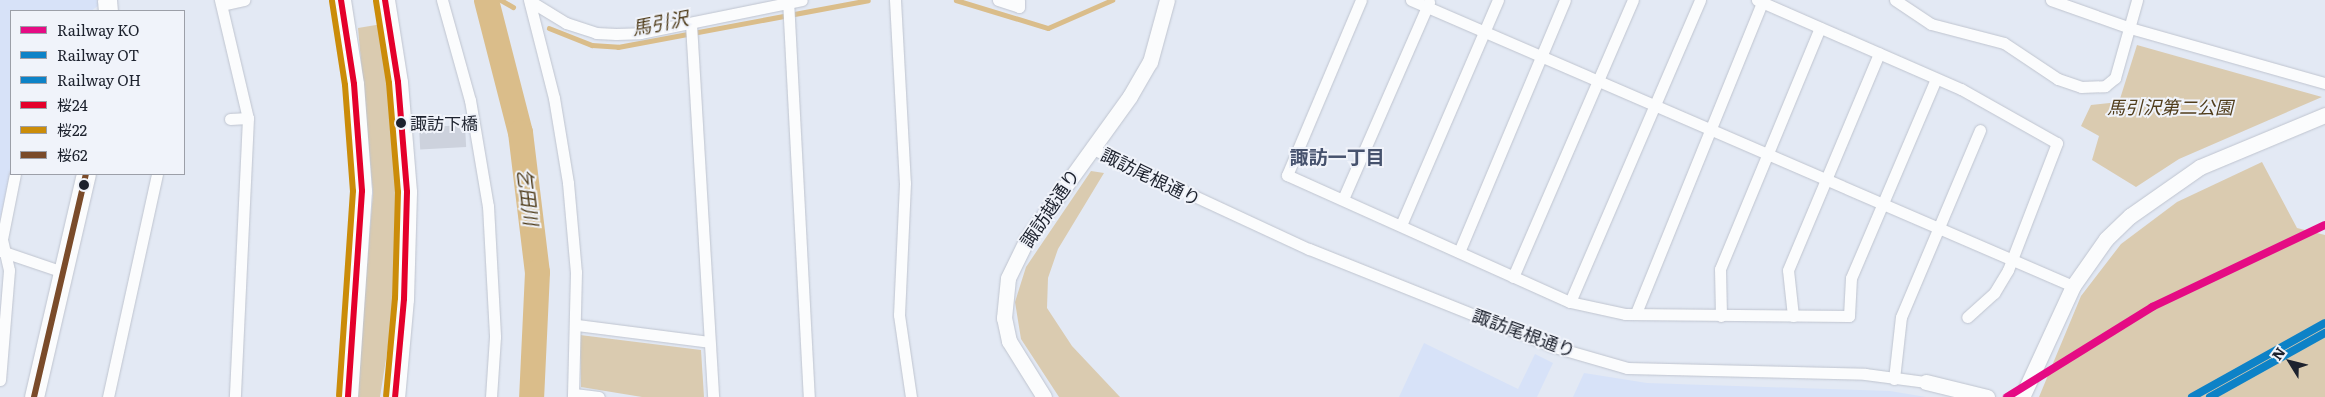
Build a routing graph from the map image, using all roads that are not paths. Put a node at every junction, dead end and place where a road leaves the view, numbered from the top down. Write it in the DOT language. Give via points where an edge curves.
graph roads {
  1 [pos="244,0"];
  2 [pos="341,0"];
  3 [pos="385,0"];
  4 [pos="442,0"];
  5 [pos="802,0"];
  6 [pos="998,0"];
  7 [pos="1019,0"];
  8 [pos="1167,0"];
  9 [pos="1361,0"];
  10 [pos="1411,0"];
  11 [pos="1498,0"];
  12 [pos="1565,0"];
  13 [pos="1634,0"];
  14 [pos="1700,0"];
  15 [pos="1895,0"];
  16 [pos="2051,0"];
  17 [pos="2137,0"];
  18 [pos="530,1"];
  19 [pos="1759,1"];
  20 [pos="221,2"];
  21 [pos="895,2"];
  22 [pos="788,3"];
  23 [pos="1428,3"];
  24 [pos="691,26"];
  25 [pos="1820,28"];
  26 [pos="2130,28"];
  27 [pos="1484,32"];
  28 [pos="1879,53"];
  29 [pos="1541,56"];
  30 [pos="1597,80"];
  31 [pos="1936,80"];
  32 [pos="2325,83"];
  33 [pos="1655,106"];
  34 [pos="2325,115"];
  35 [pos="248,118"];
  36 [pos="230,119"];
  37 [pos="1710,129"];
  38 [pos="1980,130"];
  39 [pos="1091,148"];
  40 [pos="1769,153"];
  41 [pos="15,175"];
  42 [pos="86,175"];
  43 [pos="157,175"];
  44 [pos="1825,179"];
  45 [pos="1343,199"];
  46 [pos="1883,204"];
  47 [pos="1401,225"];
  48 [pos="1940,226"];
  49 [pos="4,252"];
  50 [pos="1459,252"];
  51 [pos="2010,257"];
  52 [pos="64,272"];
  53 [pos="1514,277"];
  54 [pos="2073,286"];
  55 [pos="1570,302"];
  56 [pos="1636,313"];
  57 [pos="1721,316"];
  58 [pos="1793,316"];
  59 [pos="1967,317"];
  60 [pos="577,325"];
  61 [pos="709,342"];
  62 [pos="1894,379"];
  63 [pos="0,380"];
  64 [pos="1926,382"];
  65 [pos="573,395"];
  66 [pos="34,397"];
  67 [pos="108,397"];
  68 [pos="235,397"];
  69 [pos="348,397"];
  70 [pos="395,397"];
  71 [pos="491,397"];
  72 [pos="598,397"];
  73 [pos="713,397"];
  74 [pos="809,397"];
  75 [pos="911,397"];
  76 [pos="1044,397"];
  77 [pos="1987,397"];
  78 [pos="2022,397"];
  1 -- 20 [label="street"];
  2 -- 69 [label="main road" via="356,94 362,191"];
  3 -- 70 [label="main road" via="399,90 407,192 404,299"];
  4 -- 71 [label="street" via="470,100 488,206 495,337"];
  5 -- 22 [label="street"];
  6 -- 7 [label="street" via="1019,7"];
  8 -- 39 [label="street, 諏訪越通り" via="1150,62"];
  9 -- 45 [label="street" via="1287,174"];
  10 -- 23 [label="street"];
  11 -- 27 [label="street"];
  12 -- 29 [label="street"];
  13 -- 30 [label="street"];
  14 -- 33 [label="street"];
  15 -- 26 [label="street" via="1931,24 2004,43 2058,79 2081,87 2105,86 2115,78"];
  16 -- 26 [label="street"];
  17 -- 26 [label="street"];
  18 -- 24 [label="street" via="550,16 596,33 640,33"];
  18 -- 60 [label="street" via="554,98 567,175"];
  19 -- 25 [label="street"];
  19 -- 37 [label="street"];
  20 -- 35 [label="street"];
  21 -- 75 [label="street" via="905,184 899,315"];
  22 -- 24 [label="street"];
  22 -- 74 [label="street"];
  23 -- 27 [label="street"];
  23 -- 45 [label="street"];
  24 -- 61 [label="street"];
  25 -- 28 [label="street"];
  25 -- 40 [label="street"];
  26 -- 32 [label="street"];
  27 -- 29 [label="street"];
  27 -- 47 [label="street"];
  28 -- 31 [label="street"];
  28 -- 44 [label="street"];
  29 -- 30 [label="street"];
  29 -- 50 [label="street"];
  30 -- 33 [label="street"];
  30 -- 53 [label="street"];
  31 -- 46 [label="street"];
  31 -- 51 [label="street" via="1961,89 2057,143"];
  33 -- 37 [label="street"];
  33 -- 55 [label="street"];
  34 -- 54 [label="street" via="2200,167 2158,193 2106,239"];
  35 -- 36 [label="street"];
  35 -- 68 [label="street"];
  37 -- 40 [label="street"];
  37 -- 56 [label="street"];
  38 -- 48 [label="street"];
  39 -- 62 [label="street, 諏訪尾根通り" via="1241,220 1551,346 1627,368 1865,374"];
  39 -- 76 [label="street, 諏訪越通り" via="1027,239 1008,278 1004,318 1010,341"];
  40 -- 44 [label="street"];
  40 -- 57 [label="street" via="1720,269"];
  41 -- 49 [label="street" via="2,239"];
  42 -- 52 [label="main road"];
  43 -- 67 [label="street"];
  44 -- 46 [label="street"];
  44 -- 58 [label="street" via="1788,270"];
  45 -- 47 [label="street"];
  46 -- 48 [label="street"];
  46 -- 58 [label="street" via="1851,278 1848,316"];
  47 -- 50 [label="street"];
  48 -- 51 [label="street"];
  48 -- 62 [label="street" via="1901,317"];
  49 -- 52 [label="street"];
  49 -- 63 [label="street" via="8,313"];
  50 -- 53 [label="street"];
  51 -- 54 [label="street"];
  51 -- 59 [label="street" via="2008,270 1994,293"];
  52 -- 66 [label="main road"];
  53 -- 55 [label="street"];
  54 -- 78 [label="street"];
  55 -- 56 [label="street"];
  56 -- 57 [label="street"];
  57 -- 58 [label="street"];
  60 -- 61 [label="street"];
  60 -- 65 [label="street"];
  61 -- 73 [label="street"];
  62 -- 64 [label="street, 諏訪尾根通り"];
  64 -- 77 [label="street, 諏訪尾根通り"];
  65 -- 72 [label="street"];
}
